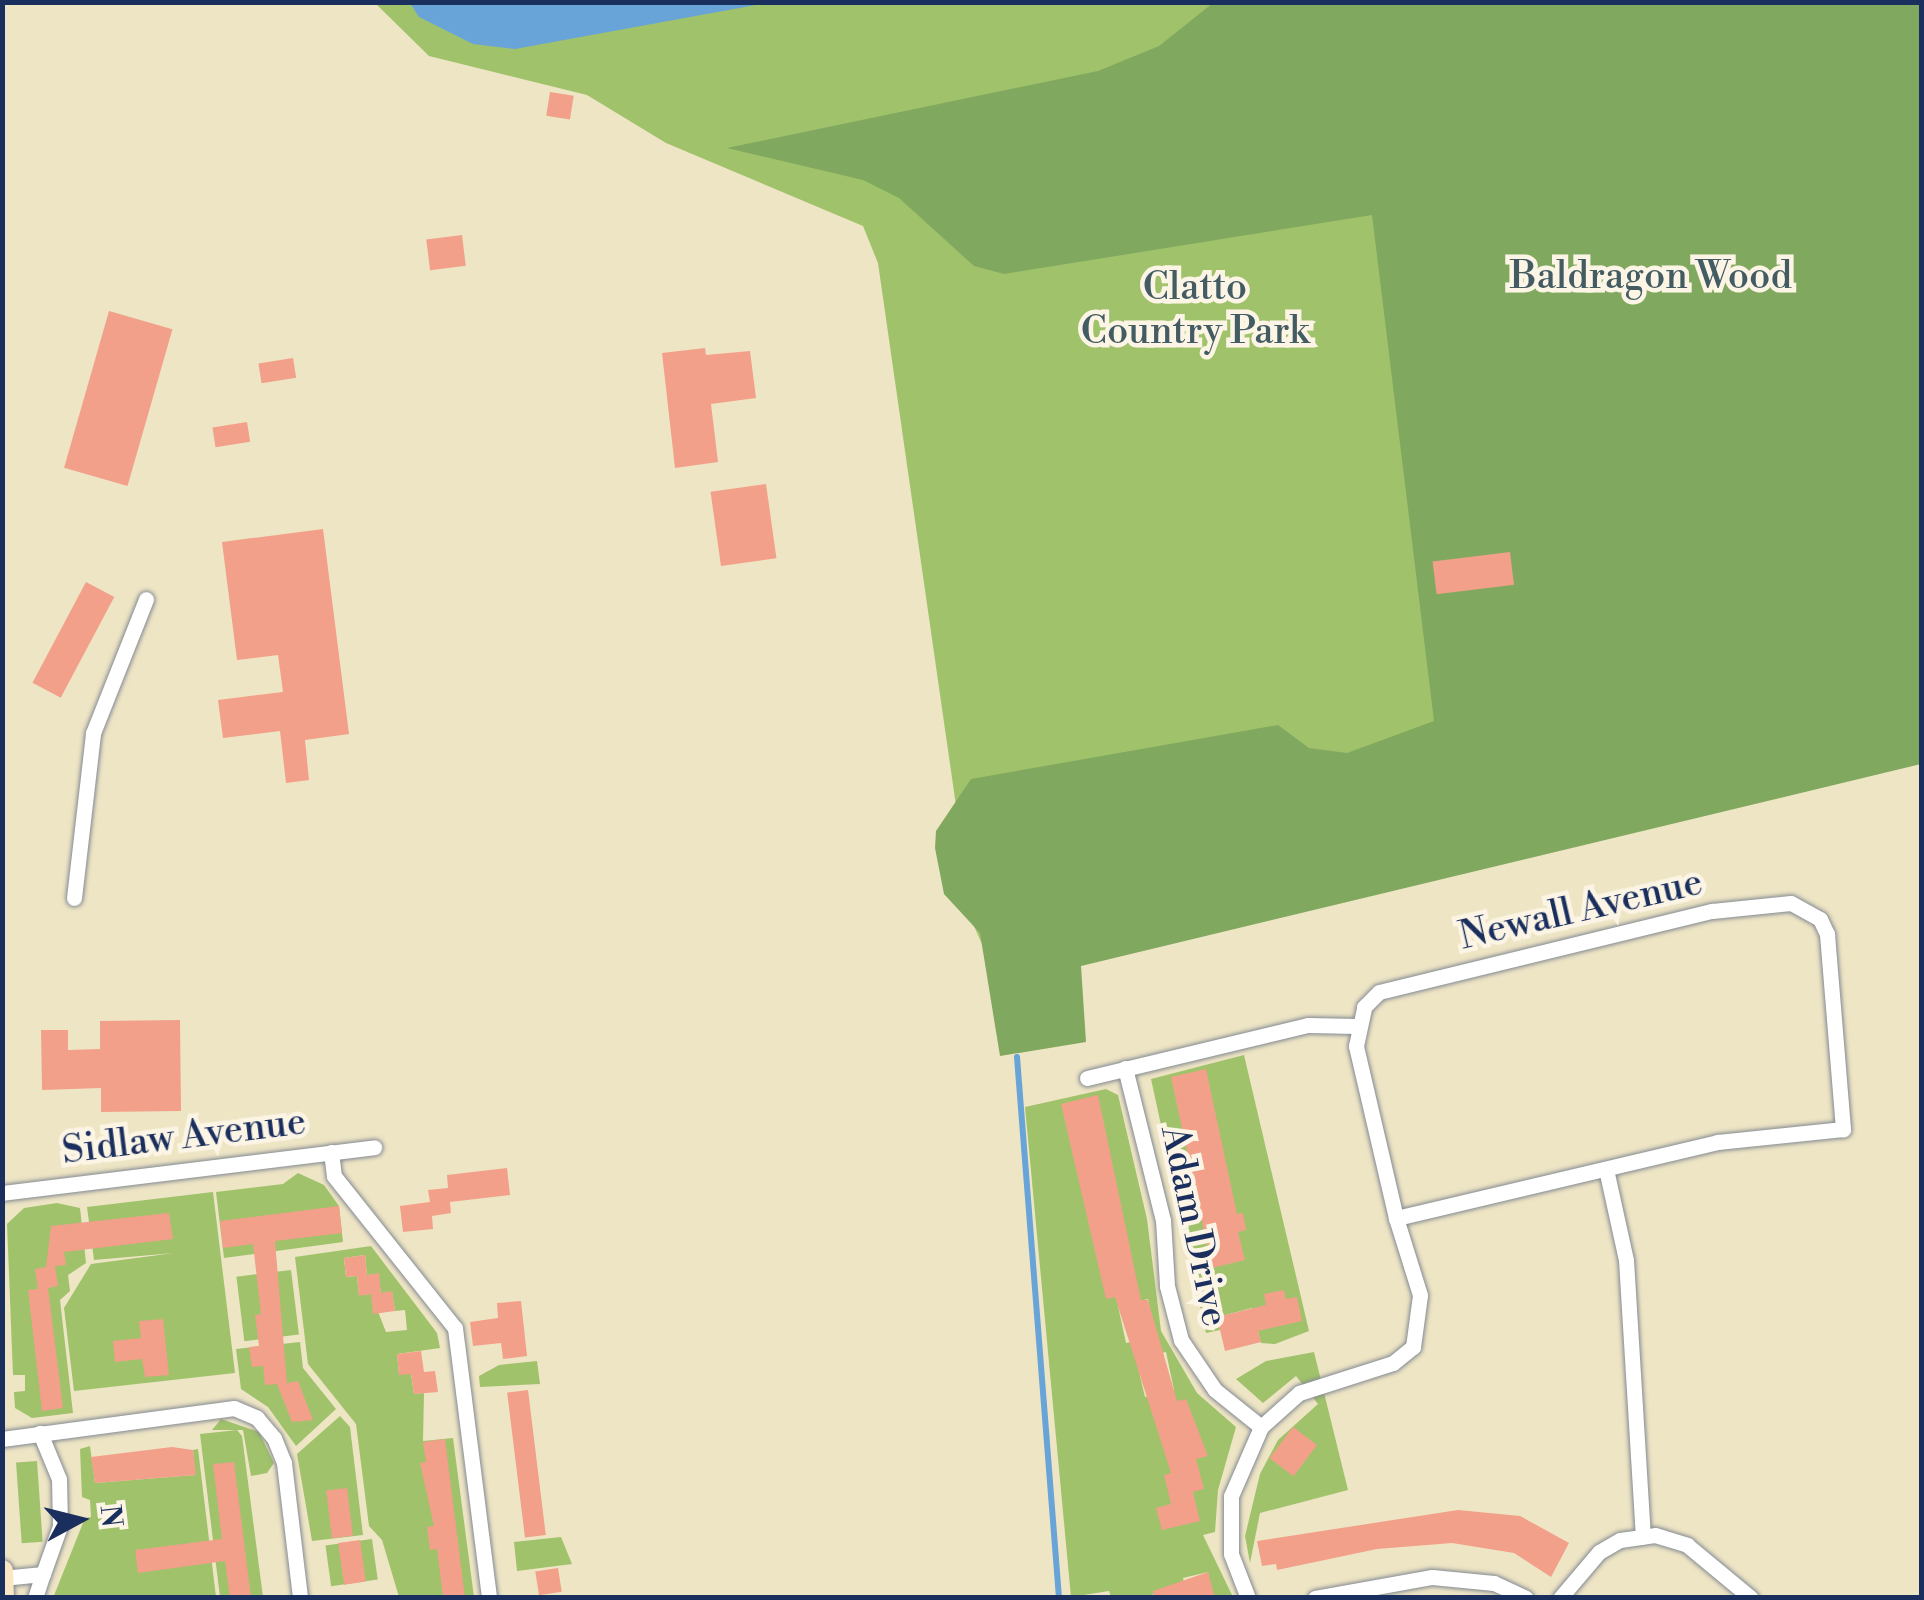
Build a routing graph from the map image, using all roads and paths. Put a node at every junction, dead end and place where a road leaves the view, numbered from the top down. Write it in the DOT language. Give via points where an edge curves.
graph roads {
  1 [pos="146,599"];
  2 [pos="74,898"];
  3 [pos="1356,1026"];
  4 [pos="1125,1068"];
  5 [pos="1087,1078"];
  6 [pos="374,1147"];
  7 [pos="331,1152"];
  8 [pos="1606,1169"];
  9 [pos="2,1192"];
  10 [pos="1396,1218"];
  11 [pos="1261,1427"];
  12 [pos="40,1433"];
  13 [pos="2,1439"];
  14 [pos="1643,1536"];
  15 [pos="43,1574"];
  16 [pos="3,1575"];
  17 [pos="3,1598"];
  18 [pos="34,1598"];
  19 [pos="300,1598"];
  20 [pos="489,1598"];
  21 [pos="1248,1598"];
  22 [pos="1315,1598"];
  23 [pos="1526,1598"];
  24 [pos="1560,1598"];
  25 [pos="1752,1598"];
  1 -- 2 [label="street" via="93,733"];
  3 -- 4 [label="street" via="1308,1025"];
  3 -- 8 [label="street, Newall Avenue" via="1379,992 1712,911 1791,902 1814,913 1828,934 1843,1129 1718,1142"];
  3 -- 10 [label="street"];
  4 -- 5 [label="street"];
  4 -- 11 [label="street, Adam Drive" via="1164,1220 1167,1286 1182,1340 1214,1390"];
  6 -- 7 [label="street, Sidlaw Avenue"];
  7 -- 9 [label="street, Sidlaw Avenue"];
  7 -- 20 [label="street" via="334,1176 455,1328"];
  8 -- 10 [label="street"];
  8 -- 14 [label="street" via="1626,1260"];
  10 -- 11 [label="street" via="1420,1295 1414,1346 1393,1364 1300,1393"];
  11 -- 21 [label="street" via="1232,1496 1229,1528"];
  12 -- 13 [label="street"];
  12 -- 15 [label="street" via="59,1479 60,1510"];
  12 -- 19 [label="street" via="234,1408 257,1418 284,1463"];
  14 -- 24 [label="street" via="1599,1552"];
  14 -- 25 [label="street" via="1687,1545"];
  15 -- 16 [label="street"];
  15 -- 18 [label="street"];
  16 -- 17 [label="street"];
  22 -- 23 [label="street" via="1432,1577 1494,1583"];
}
